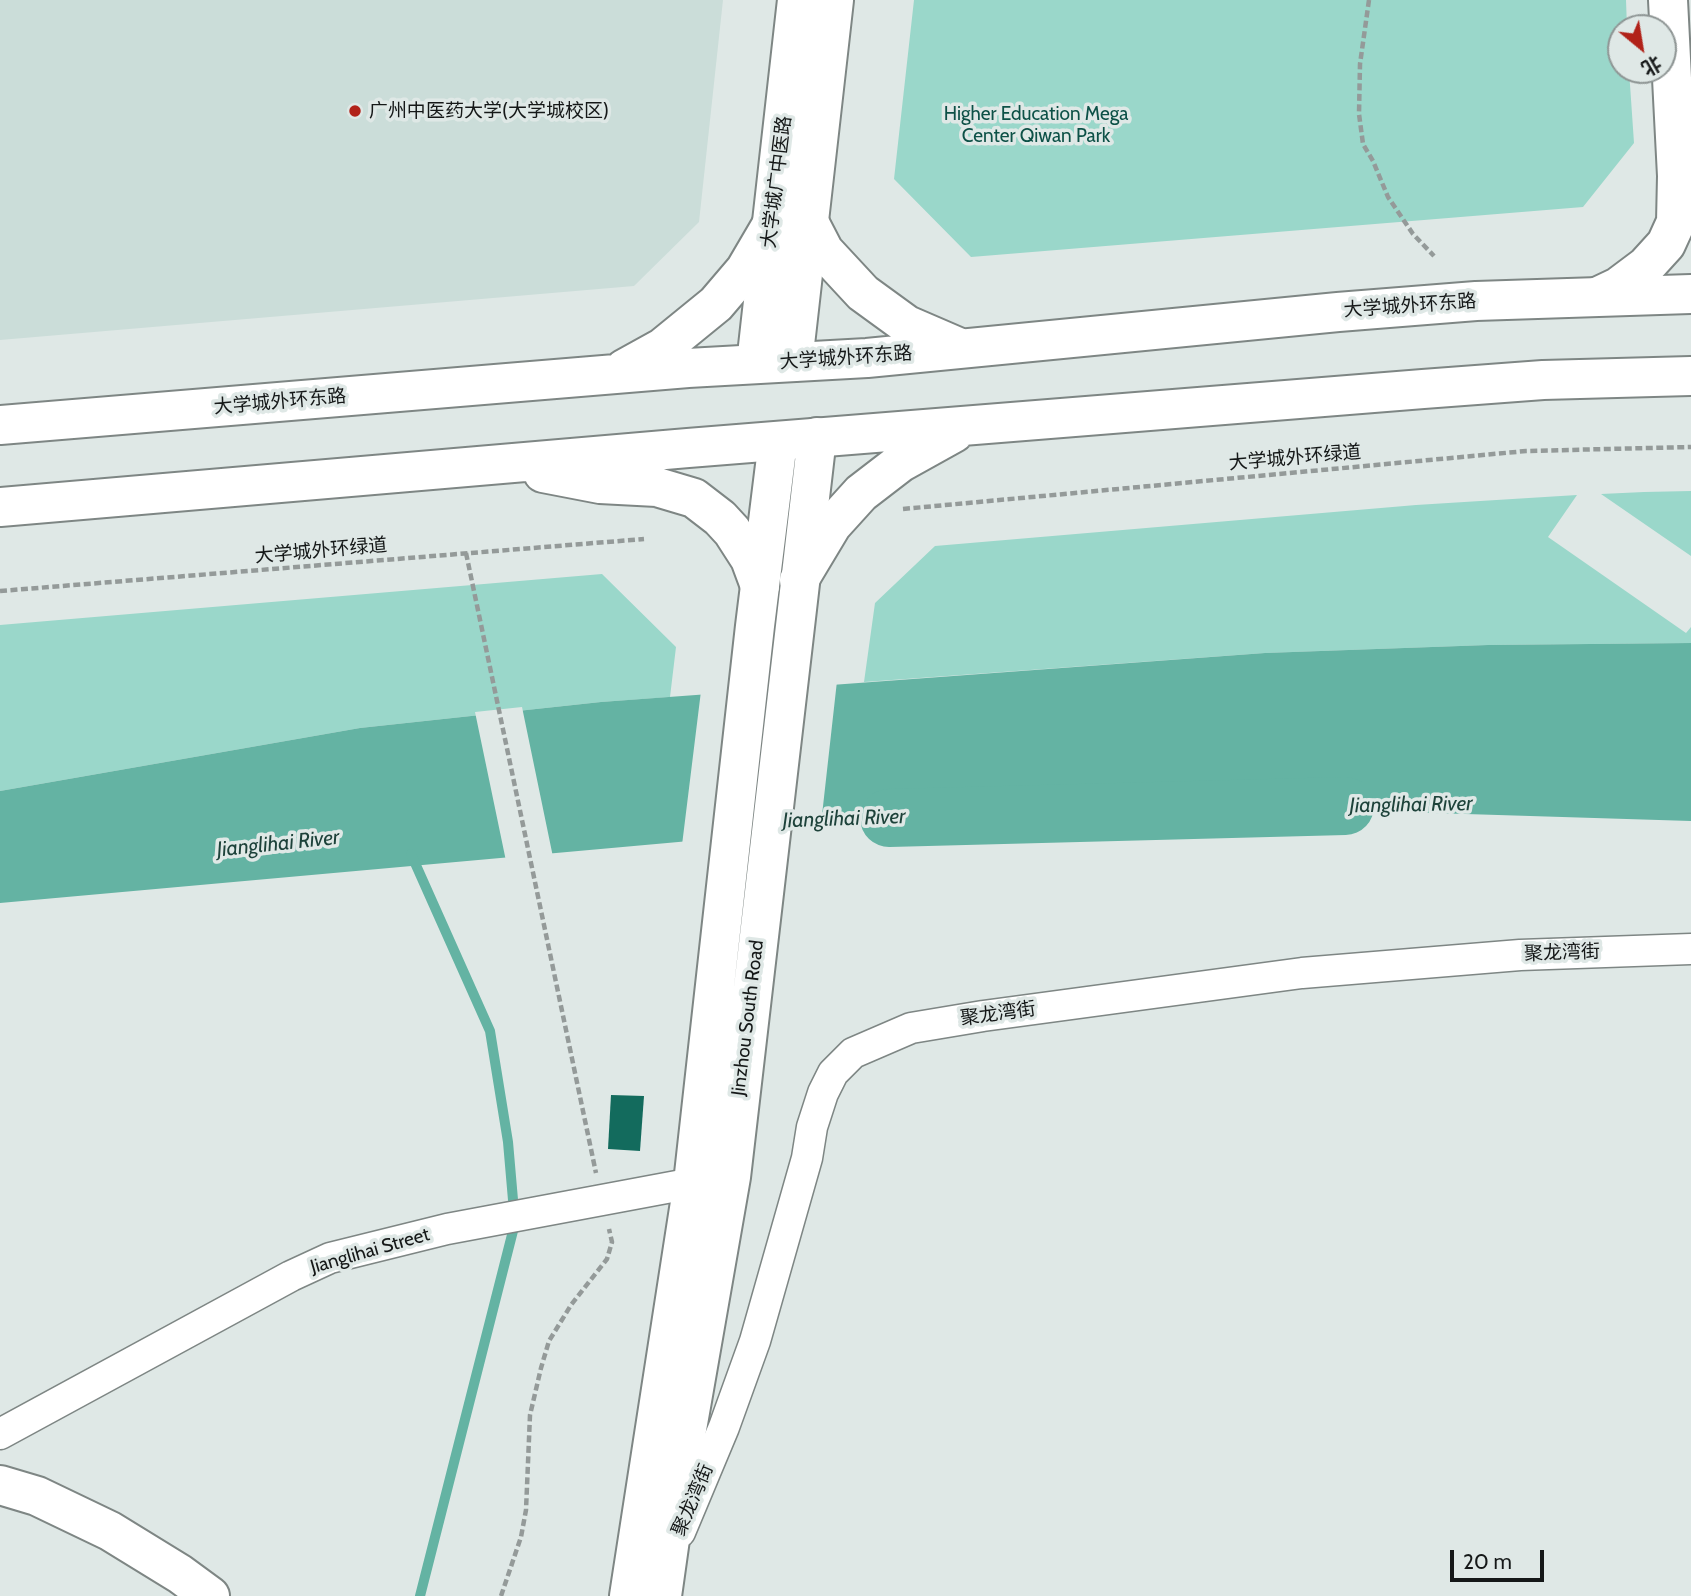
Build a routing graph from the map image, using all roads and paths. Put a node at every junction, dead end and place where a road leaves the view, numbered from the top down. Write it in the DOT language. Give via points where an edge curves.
graph roads {
  1 [pos="797,0"];
  2 [pos="834,0"];
  3 [pos="1369,0"];
  4 [pos="1668,0"];
  5 [pos="790,223"];
  6 [pos="1434,256"];
  7 [pos="1691,294"];
  8 [pos="1599,296"];
  9 [pos="963,348"];
  10 [pos="793,362"];
  11 [pos="756,364"];
  12 [pos="608,375"];
  13 [pos="1691,376"];
  14 [pos="0,425"];
  15 [pos="975,425"];
  16 [pos="817,437"];
  17 [pos="778,441"];
  18 [pos="1691,447"];
  19 [pos="504,464"];
  20 [pos="0,507"];
  21 [pos="903,509"];
  22 [pos="645,539"];
  23 [pos="466,554"];
  24 [pos="799,580"];
  25 [pos="760,586"];
  26 [pos="0,591"];
  27 [pos="1691,949"];
  28 [pos="694,1183"];
  29 [pos="602,1199"];
  30 [pos="0,1434"];
  31 [pos="0,1485"];
  32 [pos="664,1578"];
  33 [pos="210,1596"];
  34 [pos="501,1596"];
  35 [pos="629,1596"];
  1 -- 5 [label="main road, 大学城广中医路"];
  2 -- 5 [label="main road, 大学城广中医路"];
  3 -- 6 [label="path" via="1360,64 1363,144 1388,197"];
  4 -- 8 [label="main road" via="1676,222 1646,266"];
  5 -- 9 [label="main road" via="863,293 907,325"];
  5 -- 10 [label="main road, 大学城广中医路"];
  5 -- 11 [label="main road, 大学城广中医路"];
  5 -- 12 [label="main road" via="716,304 662,348"];
  7 -- 8 [label="main road, 大学城外环东路"];
  8 -- 9 [label="main road, 大学城外环东路" via="1338,312"];
  9 -- 10 [label="main road, 大学城外环东路"];
  10 -- 11 [label="main road, 大学城外环东路"];
  11 -- 12 [label="main road, 大学城外环东路"];
  12 -- 14 [label="main road, 大学城外环东路"];
  13 -- 15 [label="main road" via="1543,380"];
  15 -- 16 [label="main road"];
  15 -- 24 [label="main road" via="918,452 861,493 832,525"];
  16 -- 17 [label="main road"];
  16 -- 24 [label="main road, Jinzhou South Road"];
  17 -- 19 [label="main road"];
  17 -- 25 [label="main road, Jinzhou South Road"];
  18 -- 21 [label="path, 大学城外环绿道" via="1526,451"];
  19 -- 20 [label="main road"];
  19 -- 25 [label="main road" via="577,480 670,489 694,498 732,531"];
  22 -- 23 [label="path, 大学城外环绿道"];
  23 -- 26 [label="path, 大学城外环绿道"];
  23 -- 29 [label="path"];
  24 -- 32 [label="main road, Jinzhou South Road" via="731,1177"];
  25 -- 28 [label="main road, Jinzhou South Road"];
  27 -- 32 [label="street, 聚龙湾街" via="1520,955 1302,973 911,1028 853,1053 833,1073 823,1093 755,1341"];
  28 -- 29 [label="street, Jianglihai Street"];
  28 -- 35 [label="main road, Jinzhou South Road"];
  29 -- 30 [label="street, Jianglihai Street" via="447,1229 311,1266"];
  29 -- 34 [label="path" via="612,1242 607,1259 549,1341 530,1415 521,1537"];
  31 -- 33 [label="main road" via="37,1496 110,1531"];
}
